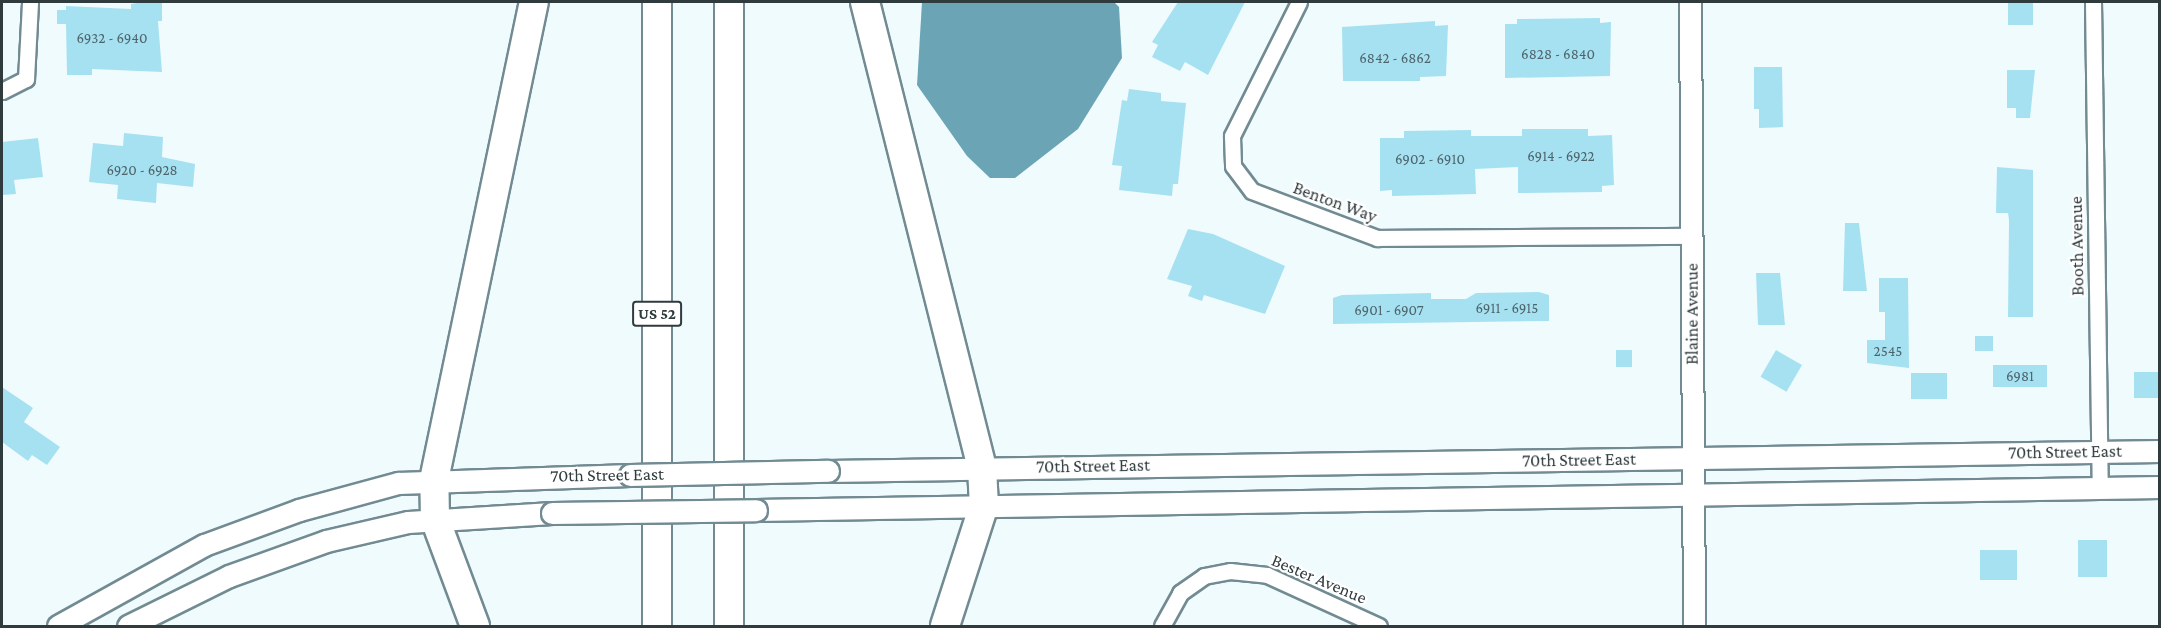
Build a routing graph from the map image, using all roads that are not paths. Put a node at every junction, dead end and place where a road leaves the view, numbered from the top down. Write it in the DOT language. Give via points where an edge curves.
graph roads {
  1 [pos="30,2"];
  2 [pos="534,2"];
  3 [pos="657,2"];
  4 [pos="729,2"];
  5 [pos="865,2"];
  6 [pos="1299,2"];
  7 [pos="1690,2"];
  8 [pos="2093,2"];
  9 [pos="2,91"];
  10 [pos="1692,236"];
  11 [pos="2100,451"];
  12 [pos="2160,451"];
  13 [pos="1694,458"];
  14 [pos="982,468"];
  15 [pos="434,480"];
  16 [pos="2160,487"];
  17 [pos="2100,489"];
  18 [pos="1694,496"];
  19 [pos="984,505"];
  20 [pos="435,519"];
  21 [pos="58,627"];
  22 [pos="128,627"];
  23 [pos="475,627"];
  24 [pos="657,627"];
  25 [pos="729,627"];
  26 [pos="945,627"];
  27 [pos="1162,627"];
  28 [pos="1379,627"];
  29 [pos="1694,627"];
  1 -- 9 [label="street" via="26,78"];
  2 -- 15 [label="highway"];
  3 -- 24 [label="highway, US 52"];
  4 -- 25 [label="highway"];
  5 -- 14 [label="highway"];
  6 -- 10 [label="street, Benton Way" via="1232,136 1233,166 1252,191 1377,238"];
  7 -- 10 [label="main road, Blaine Avenue"];
  8 -- 11 [label="street, Booth Avenue"];
  10 -- 13 [label="main road, Blaine Avenue"];
  11 -- 12 [label="main road, 70th Street East"];
  11 -- 13 [label="main road, 70th Street East"];
  11 -- 17 [label="street, Booth Avenue"];
  13 -- 14 [label="main road, 70th Street East"];
  13 -- 18 [label="main road, Blaine Avenue"];
  14 -- 15 [label="main road, 70th Street East, bridge"];
  14 -- 19 [label="highway"];
  15 -- 20 [label="highway"];
  15 -- 21 [label="main road, 70th Street East" via="398,483 299,510 204,545"];
  16 -- 17 [label="main road, 70th Street East"];
  17 -- 18 [label="main road, 70th Street East"];
  18 -- 19 [label="main road, 70th Street East"];
  18 -- 29 [label="main road, Blaine Avenue"];
  19 -- 20 [label="main road, 70th Street East, bridge" via="552,513"];
  19 -- 26 [label="highway"];
  20 -- 22 [label="main road, 70th Street East" via="390,526 273,558"];
  20 -- 23 [label="highway"];
  27 -- 28 [label="street, Bester Avenue" via="1180,593 1204,576 1230,571 1267,575"];
}
